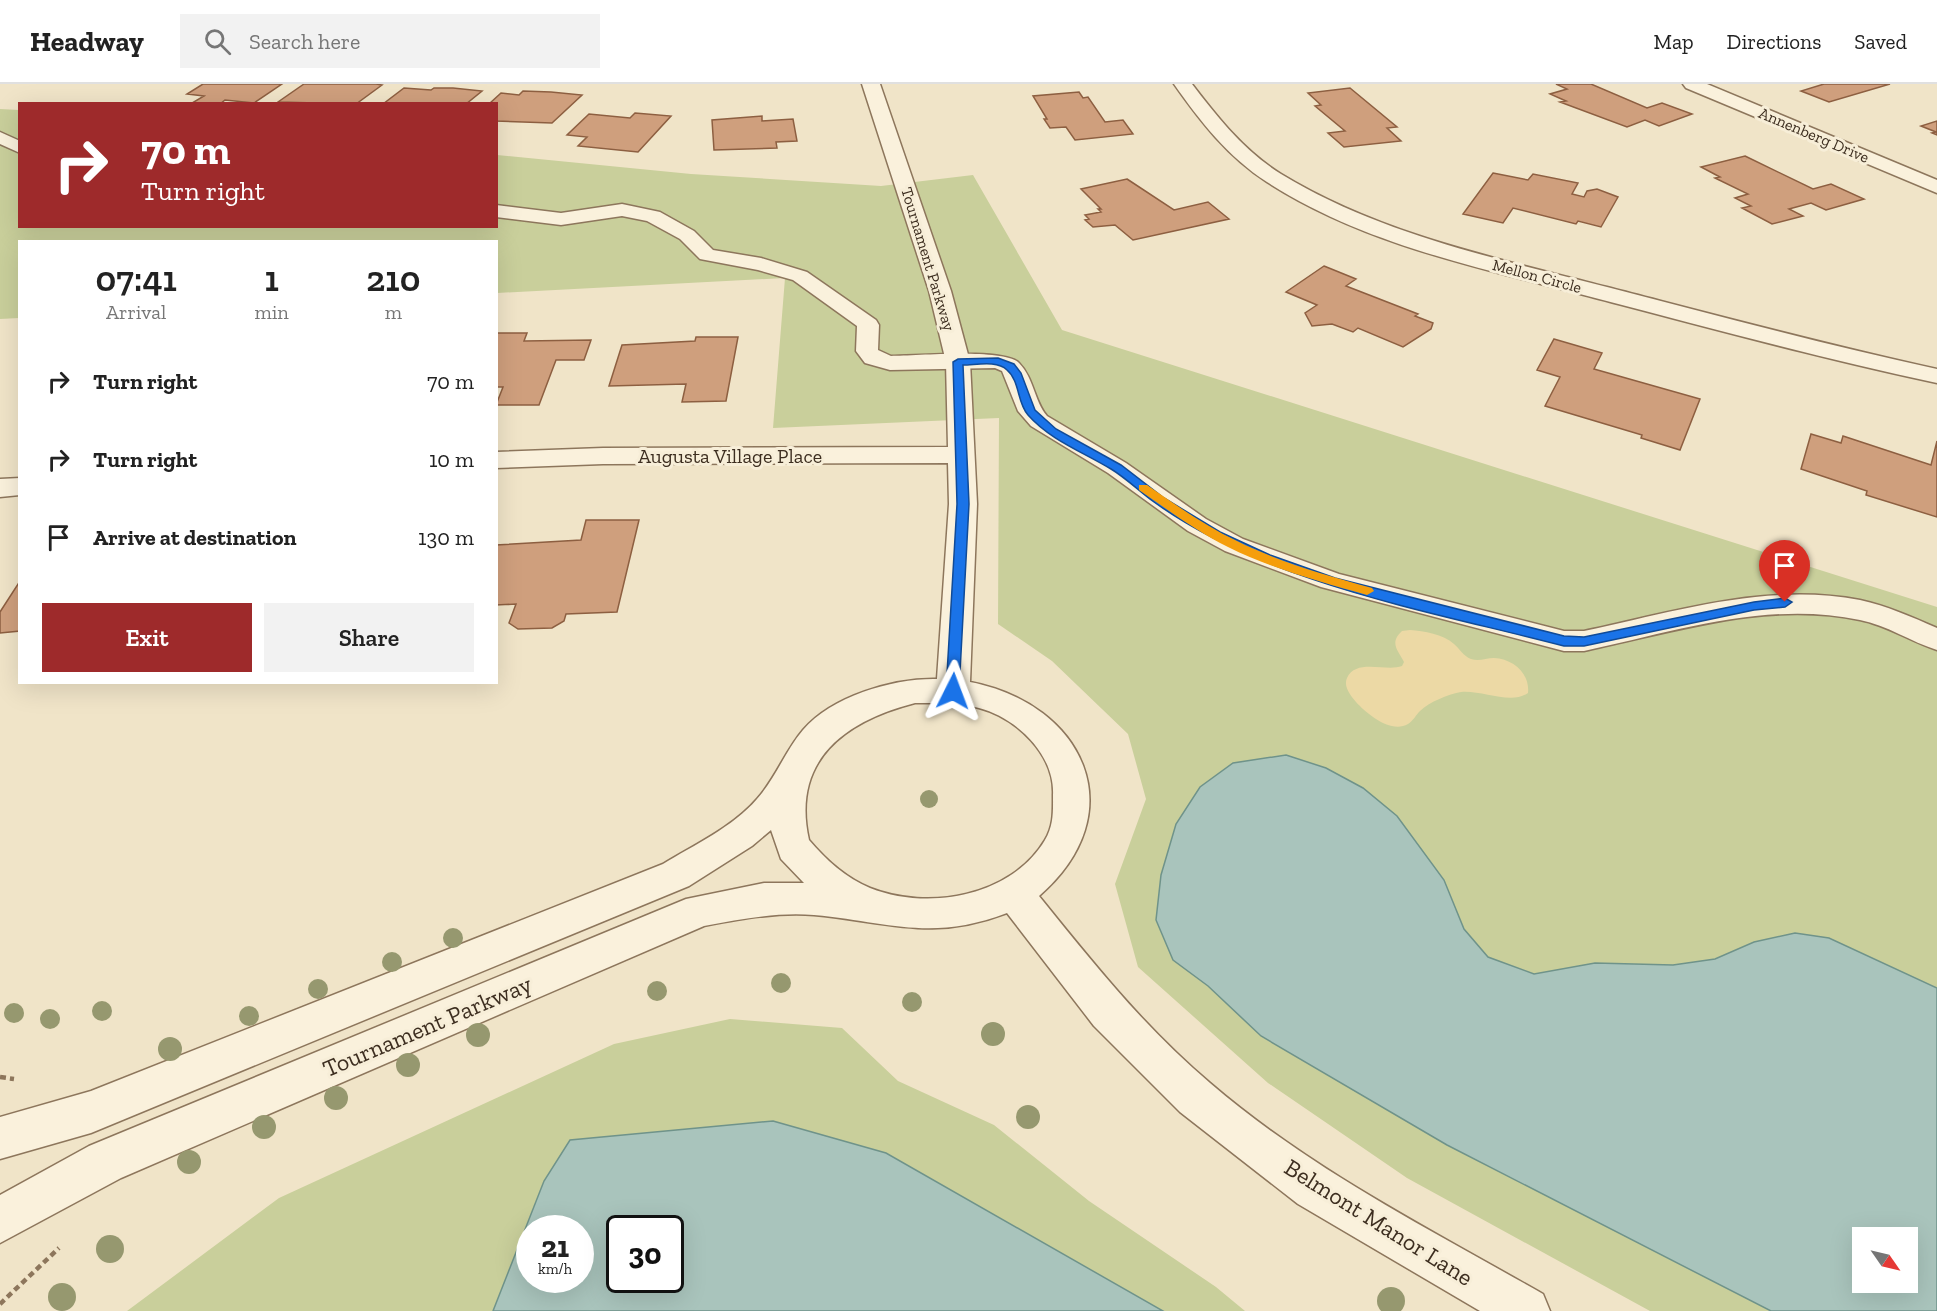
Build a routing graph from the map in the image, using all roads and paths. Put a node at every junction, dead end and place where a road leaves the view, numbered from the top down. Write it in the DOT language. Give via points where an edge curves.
graph roads {
  1 [pos="871,84"];
  2 [pos="1183,84"];
  3 [pos="1692,84"];
  4 [pos="0,137"];
  5 [pos="18,147"];
  6 [pos="1937,187"];
  7 [pos="498,211"];
  8 [pos="958,362"];
  9 [pos="1937,376"];
  10 [pos="963,455"];
  11 [pos="498,460"];
  12 [pos="18,486"];
  13 [pos="0,488"];
  14 [pos="1937,640"];
  15 [pos="953,691"];
  16 [pos="792,778"];
  17 [pos="1014,893"];
  18 [pos="871,907"];
  19 [pos="0,1138"];
  20 [pos="0,1221"];
  21 [pos="1526,1311"];
  1 -- 8 [label="street, Tournament Parkway" via="940,291"];
  2 -- 9 [label="street, Mellon Circle" via="1224,135 1252,161 1339,212 1398,236 1457,255"];
  3 -- 6 [label="street, Annenberg Drive"];
  4 -- 5 [label="lane"];
  7 -- 8 [label="lane" via="561,219 622,210 653,216 687,235 707,255 761,264 800,276 868,325 867,351 873,358 890,363"];
  8 -- 10 [label="street, Tournament Parkway"];
  8 -- 14 [label="lane" via="998,361 1010,366 1030,411 1052,431 1117,468 1169,507 1225,540 1331,581 1564,641 1584,641 1785,602 1861,610"];
  10 -- 11 [label="street, Augusta Village Place"];
  10 -- 15 [label="street, Tournament Parkway"];
  12 -- 13 [label="street"];
  15 -- 16 [label="street, Tournament Parkway" via="915,691 874,700 837,719 809,746"];
  15 -- 17 [label="street, Tournament Parkway" via="988,698 1027,717 1056,744 1072,780 1070,827 1051,863"];
  16 -- 18 [label="street, Tournament Parkway" via="788,811 792,845 828,883"];
  16 -- 19 [label="street, Tournament Parkway" via="769,810 739,836 676,875 156,1087 91,1112"];
  17 -- 18 [label="street, Tournament Parkway" via="984,907 931,916"];
  17 -- 21 [label="street, Belmont Manor Lane" via="1108,1013 1195,1098 1314,1188"];
  18 -- 20 [label="street, Tournament Parkway" via="812,899 764,899 700,910 105,1162"];
}
